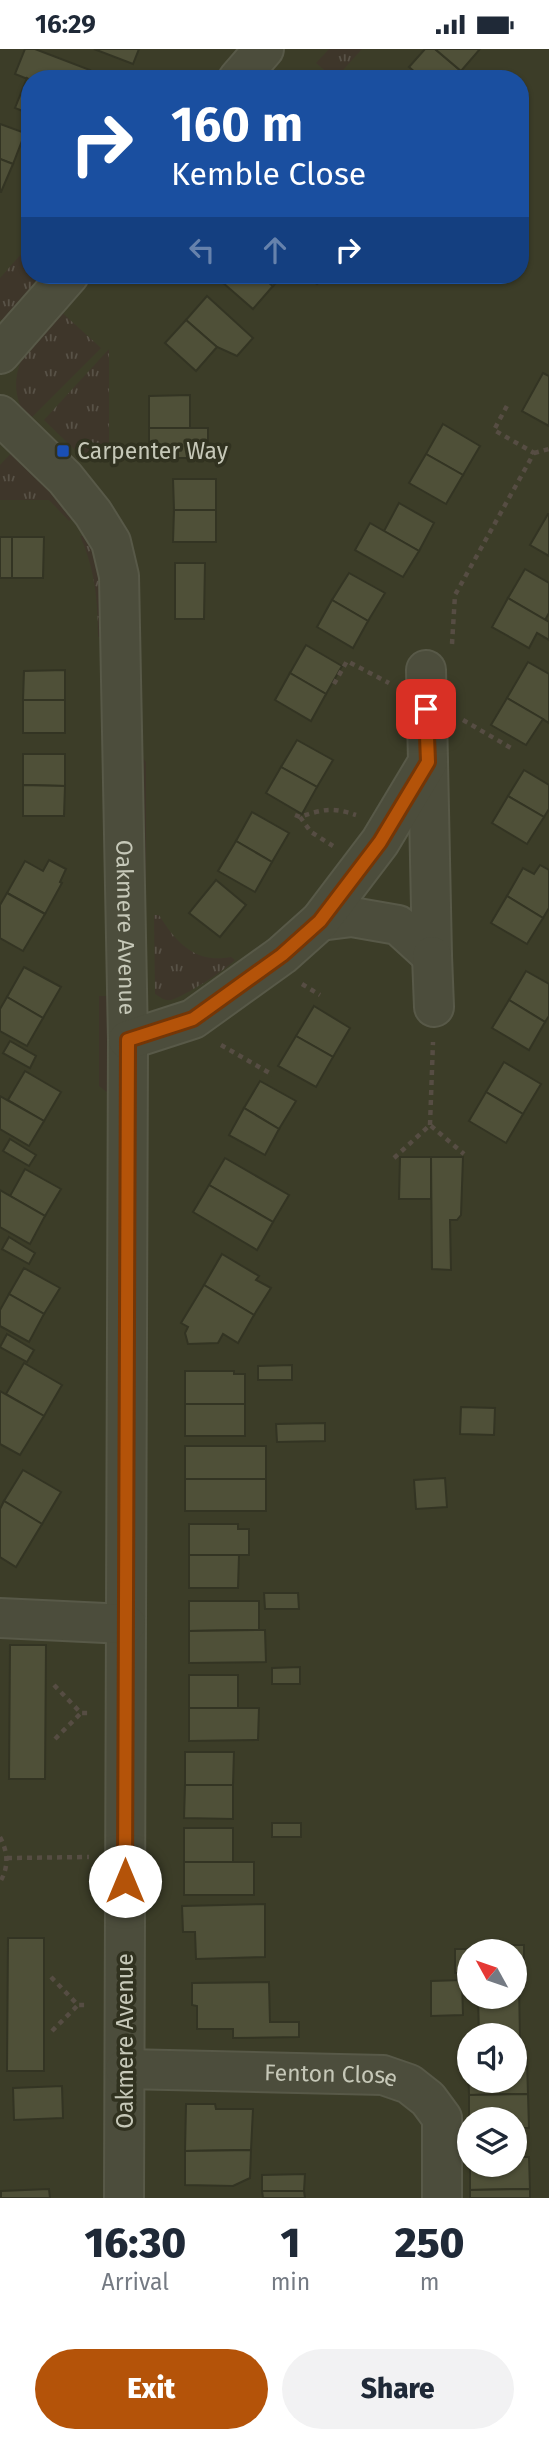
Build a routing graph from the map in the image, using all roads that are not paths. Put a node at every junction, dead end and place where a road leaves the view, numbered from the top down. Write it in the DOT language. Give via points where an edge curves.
graph roads {
  1 [pos="264,49"];
  2 [pos="246,70"];
  3 [pos="61,284"];
  4 [pos="0,354"];
  5 [pos="0,415"];
  6 [pos="426,668"];
  7 [pos="428,762"];
  8 [pos="320,921"];
  9 [pos="432,956"];
  10 [pos="434,1023"];
  11 [pos="128,1040"];
  12 [pos="0,1618"];
  13 [pos="126,1624"];
  14 [pos="125,2069"];
  15 [pos="124,2198"];
  16 [pos="442,2198"];
  1 -- 2 [label="street"];
  3 -- 4 [label="street"];
  5 -- 11 [label="street, Oakmere Avenue" via="65,478 93,513 111,542 119,576"];
  6 -- 7 [label="street"];
  7 -- 8 [label="street" via="380,842"];
  7 -- 9 [label="street"];
  8 -- 9 [label="street" via="352,917 398,925"];
  8 -- 11 [label="street" via="282,955 193,1019"];
  9 -- 10 [label="street"];
  11 -- 13 [label="street, Oakmere Avenue"];
  12 -- 13 [label="street"];
  13 -- 14 [label="street, Oakmere Avenue"];
  14 -- 15 [label="street, Oakmere Avenue"];
  14 -- 16 [label="street, Fenton Close" via="383,2075 409,2084 442,2118"];
}
